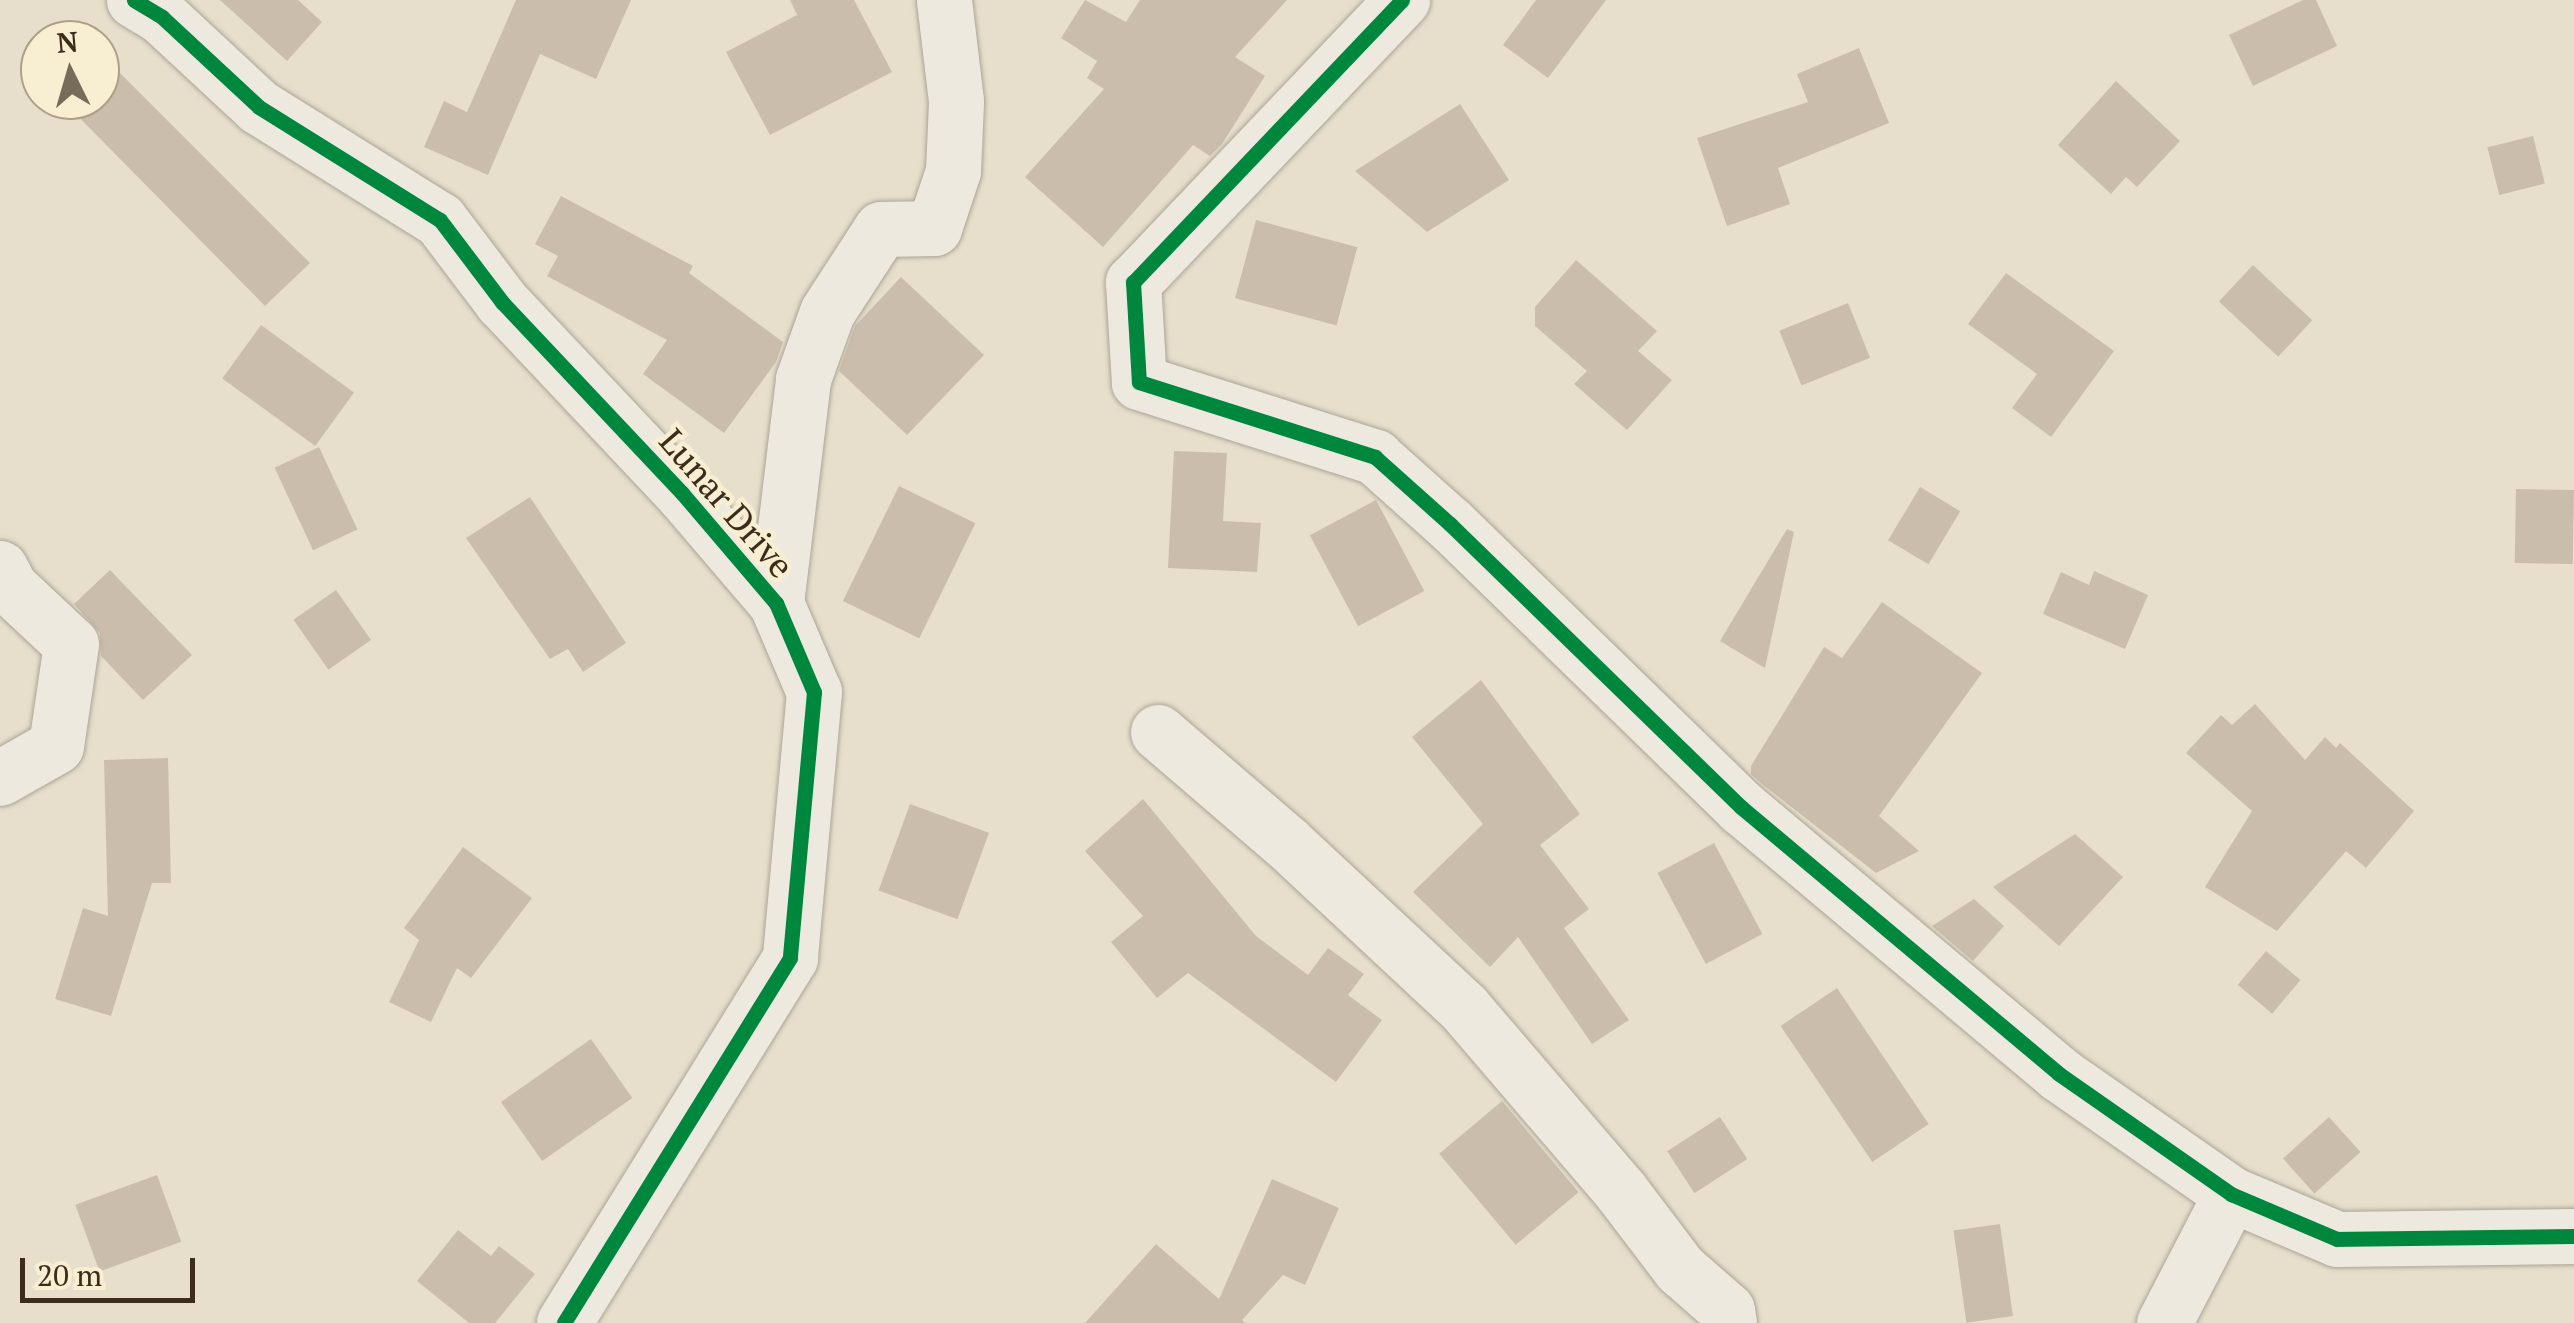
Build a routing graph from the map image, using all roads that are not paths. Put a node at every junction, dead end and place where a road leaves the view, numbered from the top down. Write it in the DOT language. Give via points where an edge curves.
graph roads {
  1 [pos="134,0"];
  2 [pos="944,0"];
  3 [pos="1402,0"];
  4 [pos="0,568"];
  5 [pos="776,603"];
  6 [pos="1158,732"];
  7 [pos="0,778"];
  8 [pos="2230,1194"];
  9 [pos="2572,1228"];
  10 [pos="564,1323"];
  11 [pos="1729,1323"];
  12 [pos="2164,1323"];
  1 -- 5 [label="street, Lunar Drive" via="162,17 259,107 440,220 502,302"];
  2 -- 5 [label="street" via="956,101 952,172 934,228 881,229 827,312 803,379"];
  3 -- 8 [label="street" via="1132,282 1139,382 1375,457 1740,806 2059,1074"];
  4 -- 7 [label="street" via="10,588 70,644 56,746"];
  5 -- 10 [label="street, Lunar Drive" via="814,692 790,958"];
  6 -- 11 [label="street" via="1464,1008 1680,1269 1727,1310"];
  8 -- 9 [label="street" via="2337,1239"];
  8 -- 12 [label="street"];
}
